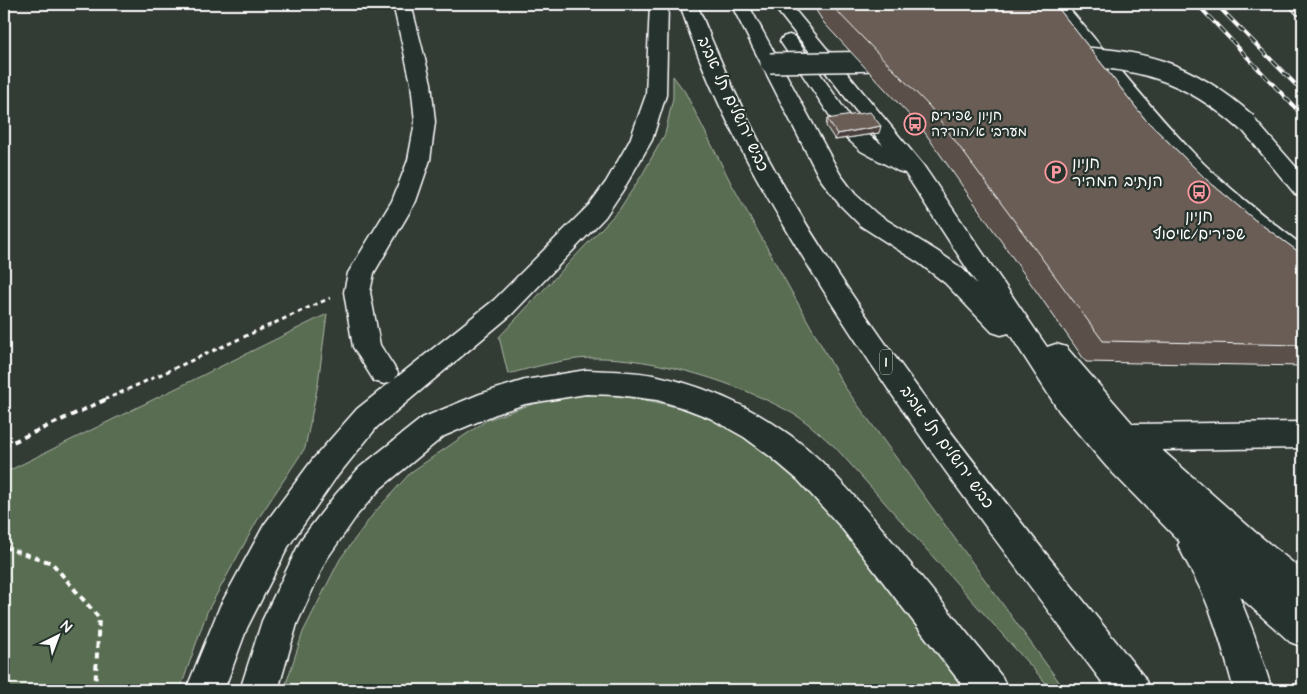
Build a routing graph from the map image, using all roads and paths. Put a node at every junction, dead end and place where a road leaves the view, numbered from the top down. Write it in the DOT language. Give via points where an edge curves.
graph roads {
  1 [pos="402,4"];
  2 [pos="659,4"];
  3 [pos="688,4"];
  4 [pos="739,4"];
  5 [pos="1296,4"];
  6 [pos="1052,5"];
  7 [pos="788,9"];
  8 [pos="1303,10"];
  9 [pos="1042,56"];
  10 [pos="906,60"];
  11 [pos="770,63"];
  12 [pos="1303,189"];
  13 [pos="1303,259"];
  14 [pos="1303,279"];
  15 [pos="357,292"];
  16 [pos="384,373"];
  17 [pos="1069,402"];
  18 [pos="1303,435"];
  19 [pos="1126,437"];
  20 [pos="4,446"];
  21 [pos="1180,521"];
  22 [pos="4,547"];
  23 [pos="1303,593"];
  24 [pos="1303,629"];
  25 [pos="95,690"];
  26 [pos="205,690"];
  27 [pos="259,690"];
  28 [pos="989,690"];
  29 [pos="1131,690"];
  30 [pos="1253,690"];
  1 -- 15 [label="main road" via="421,83 424,122 419,160 404,201 360,274"];
  2 -- 26 [label="main road" via="656,95 641,140 615,185 597,211 503,307 367,418 324,469 276,536 233,619"];
  3 -- 29 [label="main road, כביש ירושלים תל אביב / 1" via="719,81 760,164 819,264 938,437"];
  4 -- 11 [label="main road"];
  5 -- 8 [label="main road"];
  6 -- 13 [label="main road" via="1196,168 1260,226"];
  6 -- 14 [label="main road" via="1097,84 1151,144 1223,216"];
  7 -- 17 [label="main road" via="916,170"];
  7 -- 19 [label="main road" via="913,142 1041,337"];
  9 -- 12 [label="main road, bridge" via="1106,57 1152,66 1179,76 1218,96 1247,123"];
  10 -- 11 [label="main road, bridge"];
  11 -- 17 [label="main road" via="830,177 847,199 869,220 954,276 984,305"];
  15 -- 16 [label="main road" via="367,347"];
  15 -- 20 [label="path" via="317,302"];
  17 -- 21 [label="main road"];
  18 -- 19 [label="main road"];
  19 -- 23 [label="main road"];
  21 -- 24 [label="main road"];
  21 -- 30 [label="main road" via="1209,566 1228,608"];
  22 -- 25 [label="path" via="52,563 99,618"];
  27 -- 28 [label="main road" via="280,621 314,549 370,478 433,427 525,392 586,382 658,388 689,397 755,428 782,448 852,515"];
}
